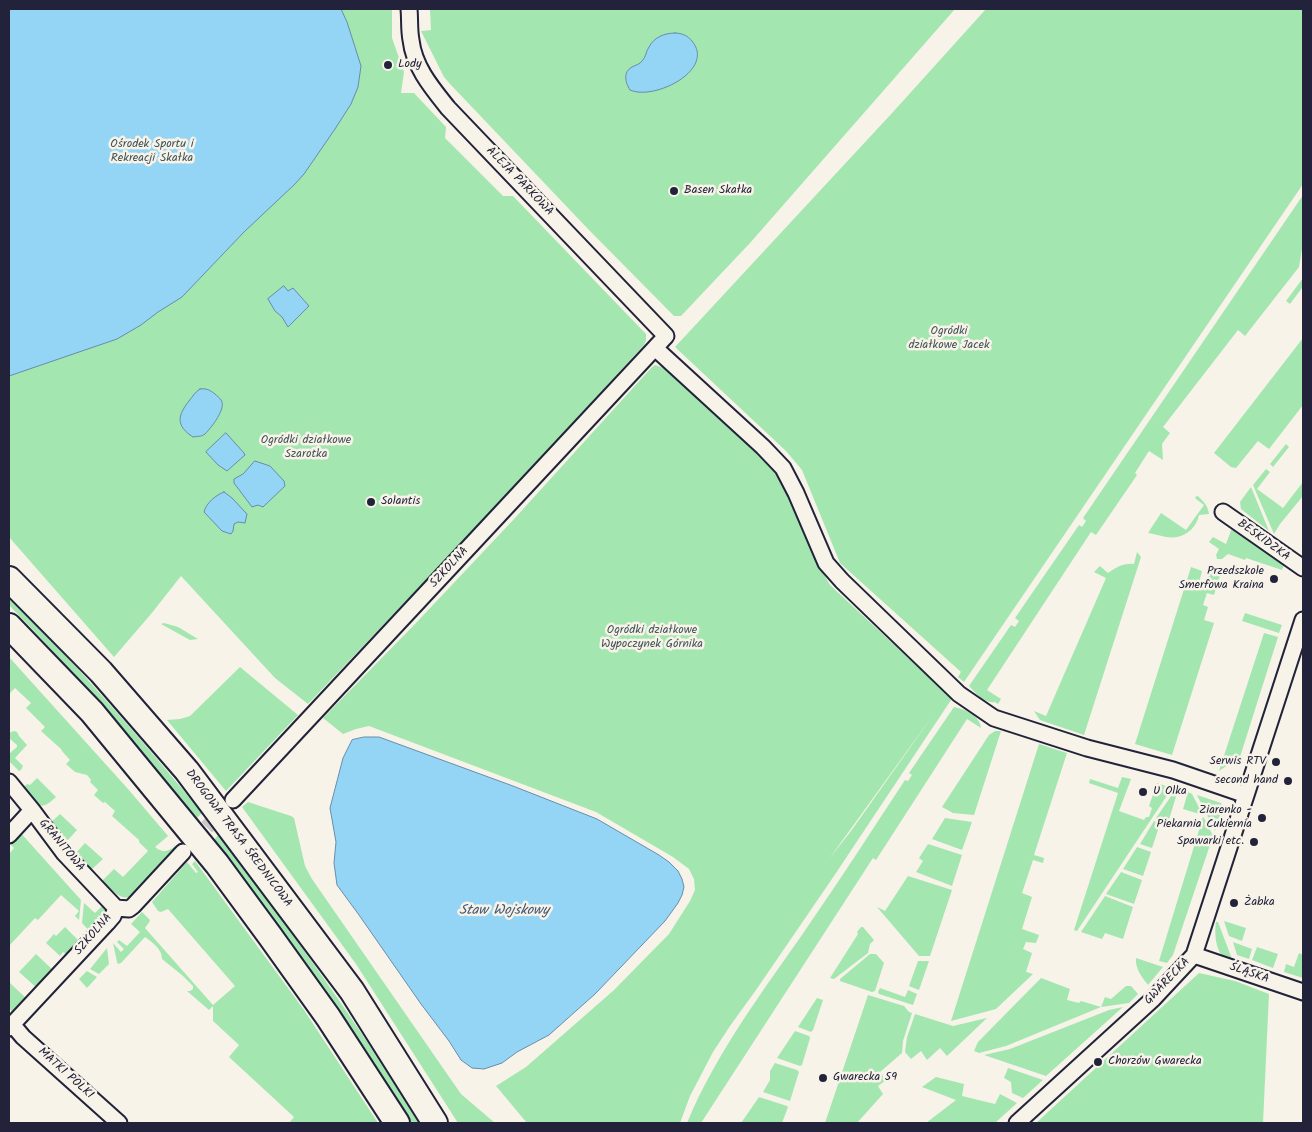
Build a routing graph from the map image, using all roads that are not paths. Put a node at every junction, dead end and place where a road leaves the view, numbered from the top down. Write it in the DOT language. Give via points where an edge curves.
graph roads {
  1 [pos="409,9"];
  2 [pos="666,336"];
  3 [pos="655,348"];
  4 [pos="1223,512"];
  5 [pos="9,564"];
  6 [pos="1303,568"];
  7 [pos="9,579"];
  8 [pos="1303,620"];
  9 [pos="9,626"];
  10 [pos="102,672"];
  11 [pos="9,782"];
  12 [pos="1246,795"];
  13 [pos="232,800"];
  14 [pos="32,810"];
  15 [pos="9,835"];
  16 [pos="183,852"];
  17 [pos="116,908"];
  18 [pos="1194,955"];
  19 [pos="1303,992"];
  20 [pos="10,1026"];
  21 [pos="119,1123"];
  22 [pos="397,1123"];
  23 [pos="435,1123"];
  24 [pos="1017,1123"];
  1 -- 2 [label="street, ALEJA PARKOWA" via="411,42 426,81"];
  2 -- 3 [label="street, SZKOLNA"];
  3 -- 12 [label="street" via="783,468 826,564 959,694 994,718 1087,748 1173,770"];
  3 -- 13 [label="street, SZKOLNA"];
  4 -- 6 [label="street, BESKIDZKA"];
  5 -- 10 [label="main road"];
  7 -- 10 [label="main road, DROGOWA TRASA ŚREDNICOWA"];
  8 -- 12 [label="street, GWARECKA"];
  9 -- 22 [label="main road" via="92,712 216,864 328,1017"];
  10 -- 23 [label="main road, DROGOWA TRASA ŚREDNICOWA" via="187,771 352,991"];
  11 -- 14 [label="street, GRANITOWA"];
  12 -- 18 [label="street, GWARECKA"];
  14 -- 15 [label="street"];
  14 -- 17 [label="street, GRANITOWA" via="64,853"];
  16 -- 17 [label="street, SZKOLNA" via="133,906 129,909"];
  17 -- 20 [label="street, SZKOLNA" via="107,923"];
  18 -- 19 [label="street, ŚLĄSKA"];
  18 -- 24 [label="street, GWARECKA" via="1153,999"];
  20 -- 21 [label="street, MATKI POLKI"];
}
